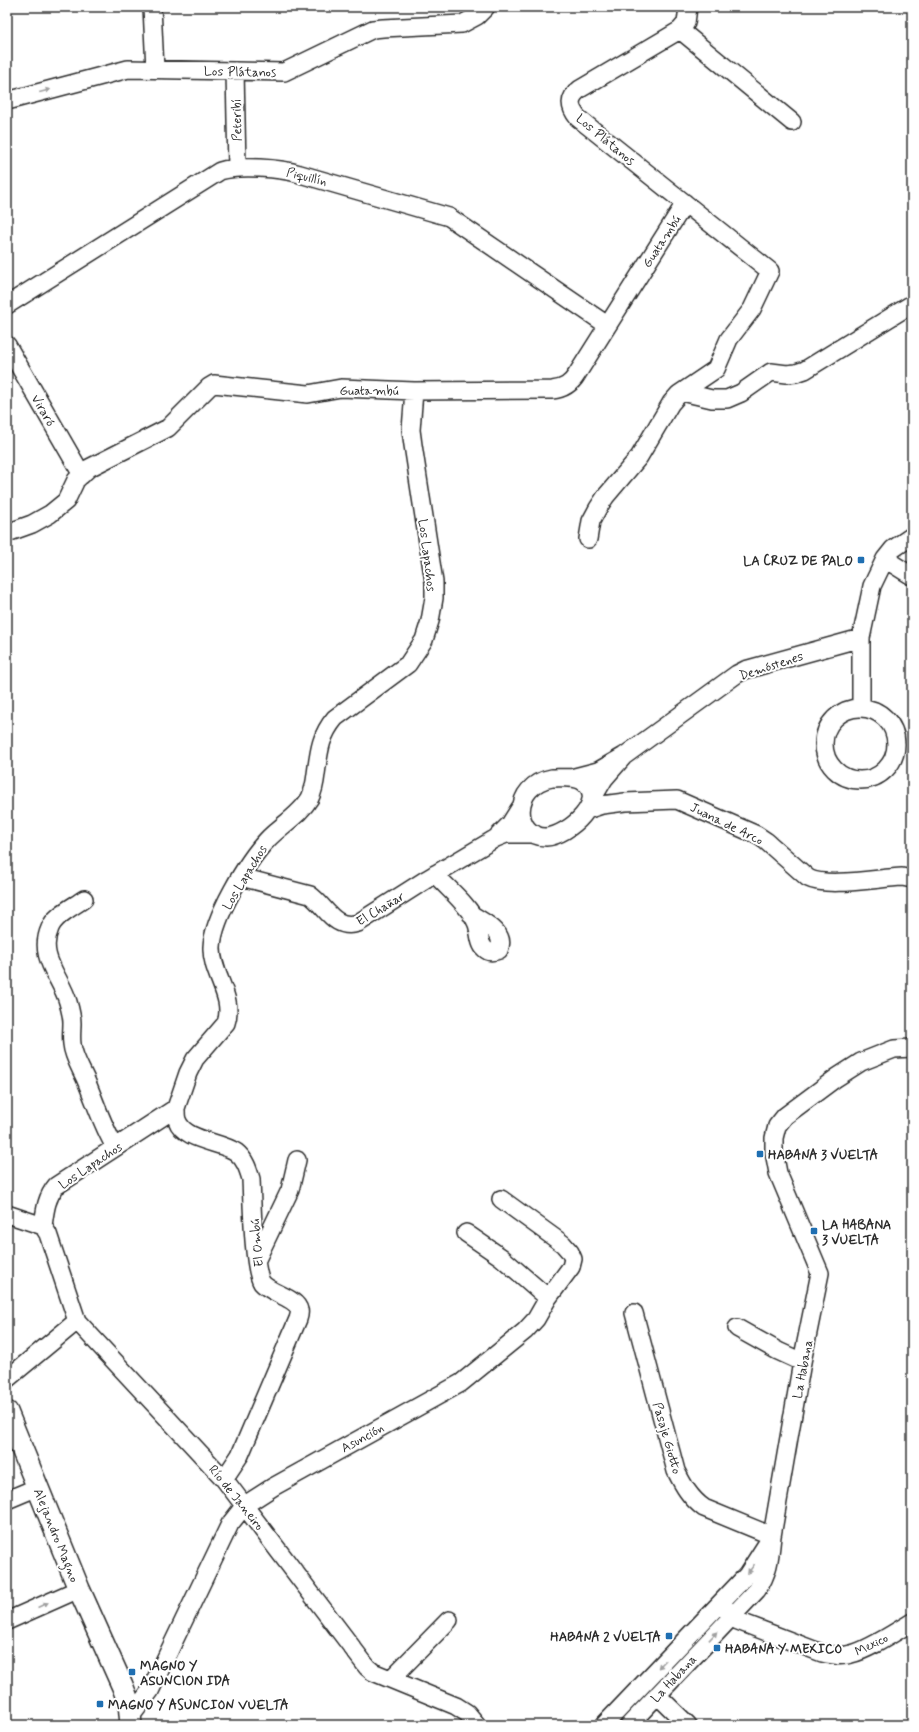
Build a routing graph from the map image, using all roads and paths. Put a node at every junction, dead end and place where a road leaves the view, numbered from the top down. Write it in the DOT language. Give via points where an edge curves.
graph roads {
  1 [pos="152,7"];
  2 [pos="486,7"];
  3 [pos="688,7"];
  4 [pos="680,30"];
  5 [pos="155,69"];
  6 [pos="235,71"];
  7 [pos="7,101"];
  8 [pos="792,122"];
  9 [pos="237,168"];
  10 [pos="685,203"];
  11 [pos="912,304"];
  12 [pos="7,305"];
  13 [pos="607,325"];
  14 [pos="7,345"];
  15 [pos="414,391"];
  16 [pos="682,392"];
  17 [pos="82,475"];
  18 [pos="7,533"];
  19 [pos="912,536"];
  20 [pos="588,539"];
  21 [pos="884,559"];
  22 [pos="912,576"];
  23 [pos="861,638"];
  24 [pos="861,708"];
  25 [pos="624,756"];
  26 [pos="571,778"];
  27 [pos="604,779"];
  28 [pos="625,802"];
  29 [pos="588,806"];
  30 [pos="520,808"];
  31 [pos="535,834"];
  32 [pos="496,838"];
  33 [pos="435,874"];
  34 [pos="241,876"];
  35 [pos="912,879"];
  36 [pos="84,899"];
  37 [pos="471,914"];
  38 [pos="912,1048"];
  39 [pos="176,1108"];
  40 [pos="115,1147"];
  41 [pos="297,1160"];
  42 [pos="501,1199"];
  43 [pos="7,1214"];
  44 [pos="43,1226"];
  45 [pos="466,1232"];
  46 [pos="256,1261"];
  47 [pos="548,1298"];
  48 [pos="634,1313"];
  49 [pos="77,1321"];
  50 [pos="737,1328"];
  51 [pos="802,1362"];
  52 [pos="7,1378"];
  53 [pos="7,1412"];
  54 [pos="224,1479"];
  55 [pos="38,1487"];
  56 [pos="7,1500"];
  57 [pos="245,1505"];
  58 [pos="772,1536"];
  59 [pos="79,1589"];
  60 [pos="721,1603"];
  61 [pos="732,1616"];
  62 [pos="449,1620"];
  63 [pos="7,1621"];
  64 [pos="912,1622"];
  65 [pos="109,1658"];
  66 [pos="391,1679"];
  67 [pos="657,1695"];
  68 [pos="126,1722"];
  69 [pos="477,1725"];
  70 [pos="604,1725"];
  71 [pos="629,1725"];
  72 [pos="688,1725"];
  1 -- 5 [label="street"];
  2 -- 6 [label="street, Los Plátanos" via="477,16 462,24 373,30 284,72"];
  3 -- 4 [label="street" via="686,23"];
  4 -- 8 [label="street"];
  4 -- 10 [label="street, Los Plátanos" via="580,89 571,100 571,106 578,118"];
  5 -- 6 [label="street, Los Plátanos"];
  7 -- 5 [label="street, Los Plátanos, one-way" via="128,69"];
  6 -- 9 [label="street, Peteribí"];
  9 -- 12 [label="street, Piquillín" via="215,174"];
  9 -- 13 [label="street, Piquillín" via="288,170 449,217"];
  10 -- 13 [label="street, Guatambú"];
  10 -- 16 [label="street, Los Plátanos" via="770,271 752,309 728,339 716,369"];
  11 -- 16 [label="street" via="805,370 796,373 771,372 741,393 727,399 712,399"];
  13 -- 15 [label="street, Guatambú" via="571,383 560,390"];
  14 -- 17 [label="street, Viraró"];
  15 -- 17 [label="street, Guatambú" via="341,388 308,394 214,384 168,428 99,461"];
  15 -- 34 [label="street, Los Lapachos" via="411,430 434,582 434,598 424,640 408,664 335,718 328,727 323,736 314,790 309,799 267,840"];
  16 -- 20 [label="street" via="670,403 639,457 606,496 591,521"];
  17 -- 18 [label="street, Guatambú" via="76,480 66,501 58,508 32,524"];
  19 -- 21 [label="street" via="893,549"];
  21 -- 22 [label="street"];
  21 -- 23 [label="street" via="872,586"];
  23 -- 24 [label="street"];
  23 -- 25 [label="street, Demóstenes" via="745,670"];
  24 -- 24 [label="street" via="839,714 826,732 826,755 831,765 849,779 872,778 891,762 895,750 895,738 884,717"];
  25 -- 26 [label="street, Demóstenes" via="598,771"];
  25 -- 27 [label="street, Demóstenes"];
  26 -- 29 [label="street, Demóstenes" via="581,780 587,785 590,791"];
  26 -- 30 [label="street, Demóstenes" via="552,778 538,783 524,796"];
  27 -- 28 [label="street, Juana de Arco" via="606,792 611,798"];
  27 -- 29 [label="street, Demóstenes"];
  28 -- 29 [label="street, Juana de Arco"];
  28 -- 35 [label="street, Juana de Arco" via="683,801 766,841 813,880 831,882 902,877"];
  29 -- 31 [label="street, Demóstenes" via="576,824 547,837"];
  30 -- 31 [label="street" via="522,818"];
  30 -- 32 [label="street, El Chañar" via="510,824"];
  31 -- 32 [label="street, El Chañar" via="506,834"];
  32 -- 33 [label="street, El Chañar"];
  33 -- 34 [label="street, El Chañar" via="350,926 335,920 310,895"];
  33 -- 37 [label="street"];
  34 -- 39 [label="street, Los Lapachos" via="221,915 212,948 229,1006 228,1016 226,1023 195,1059"];
  36 -- 40 [label="street" via="57,918 50,928 46,952 48,963 60,982 71,1011 74,1056"];
  38 -- 51 [label="street, La Habana" via="894,1049 861,1062 785,1116 777,1126 774,1152 778,1173 820,1273"];
  39 -- 40 [label="street, Los Lapachos"];
  39 -- 46 [label="street, El Ombú" via="182,1129 236,1152 244,1160 251,1179"];
  40 -- 44 [label="street, Los Lapachos" via="56,1186 50,1193"];
  41 -- 46 [label="street" via="290,1190"];
  42 -- 47 [label="street, Asunción" via="563,1244 570,1252 573,1259 571,1267"];
  43 -- 44 [label="street"];
  44 -- 49 [label="street, Río de Janeiro" via="48,1234"];
  45 -- 47 [label="street" via="501,1257"];
  46 -- 54 [label="street, El Ombú" via="262,1283 296,1304 299,1309 298,1319 240,1455"];
  47 -- 57 [label="street, Asunción" via="536,1319 525,1331 461,1383"];
  48 -- 58 [label="street, Pasaje Giotto" via="676,1471 685,1489 704,1508"];
  49 -- 52 [label="street"];
  49 -- 54 [label="street, Río de Janeiro"];
  50 -- 51 [label="street"];
  51 -- 58 [label="street, La Habana"];
  53 -- 55 [label="main road, Alejandro Magno"];
  54 -- 57 [label="street, Río de Janeiro"];
  55 -- 56 [label="street"];
  55 -- 59 [label="main road, Alejandro Magno"];
  57 -- 66 [label="street, Río de Janeiro" via="367,1668"];
  57 -- 68 [label="street, Asunción" via="230,1524 150,1691"];
  58 -- 60 [label="street, one-way" via="747,1575"];
  58 -- 61 [label="street, La Habana" via="770,1564 763,1580"];
  63 -- 59 [label="street, one-way"];
  59 -- 65 [label="main road, Alejandro Magno"];
  60 -- 61 [label="street, Mexico"];
  60 -- 70 [label="street, one-way"];
  61 -- 64 [label="street, Mexico" via="738,1621 822,1654 837,1656 861,1650"];
  67 -- 61 [label="street, La Habana, one-way"];
  62 -- 66 [label="street"];
  65 -- 68 [label="main road, Asunción" via="119,1718"];
  66 -- 69 [label="street, Río de Janeiro" via="456,1706 467,1713"];
  67 -- 71 [label="street, La Habana"];
  67 -- 72 [label="street"];
}
